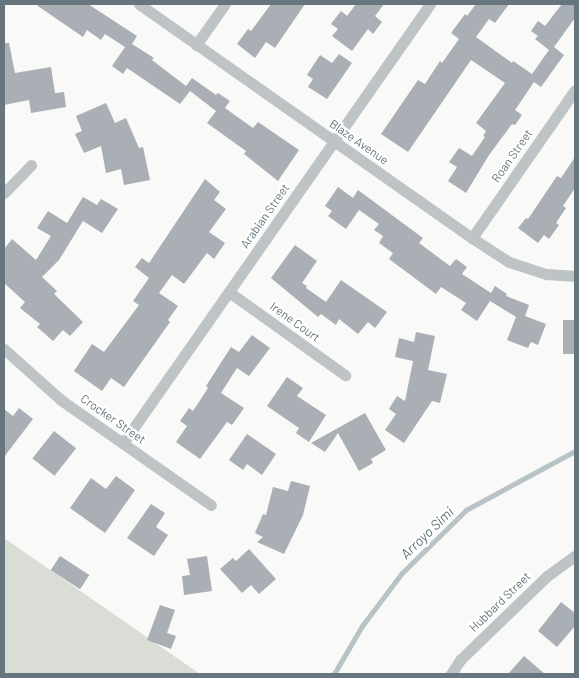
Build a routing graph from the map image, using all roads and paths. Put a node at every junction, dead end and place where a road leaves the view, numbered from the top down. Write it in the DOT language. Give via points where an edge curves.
graph roads {
  1 [pos="139,4"];
  2 [pos="225,4"];
  3 [pos="430,4"];
  4 [pos="196,45"];
  5 [pos="575,90"];
  6 [pos="334,141"];
  7 [pos="30,165"];
  8 [pos="4,194"];
  9 [pos="472,238"];
  10 [pos="575,276"];
  11 [pos="229,292"];
  12 [pos="4,349"];
  13 [pos="345,375"];
  14 [pos="123,443"];
  15 [pos="211,505"];
  16 [pos="575,556"];
  17 [pos="451,674"];
  1 -- 4 [label="street, Blaze Avenue"];
  2 -- 4 [label="street"];
  3 -- 6 [label="street, Arabian Street"];
  4 -- 6 [label="street, Blaze Avenue"];
  5 -- 9 [label="street, Roan Street"];
  6 -- 9 [label="street, Blaze Avenue"];
  6 -- 11 [label="street, Arabian Street"];
  7 -- 8 [label="street"];
  9 -- 10 [label="street, Blaze Avenue" via="510,262 530,270"];
  11 -- 13 [label="street, Irene Court"];
  11 -- 14 [label="street, Arabian Street"];
  12 -- 14 [label="street, Crocker Street" via="62,400"];
  14 -- 15 [label="street, Crocker Street"];
  16 -- 17 [label="street, Hubbard Street" via="547,576 460,660"];
}
